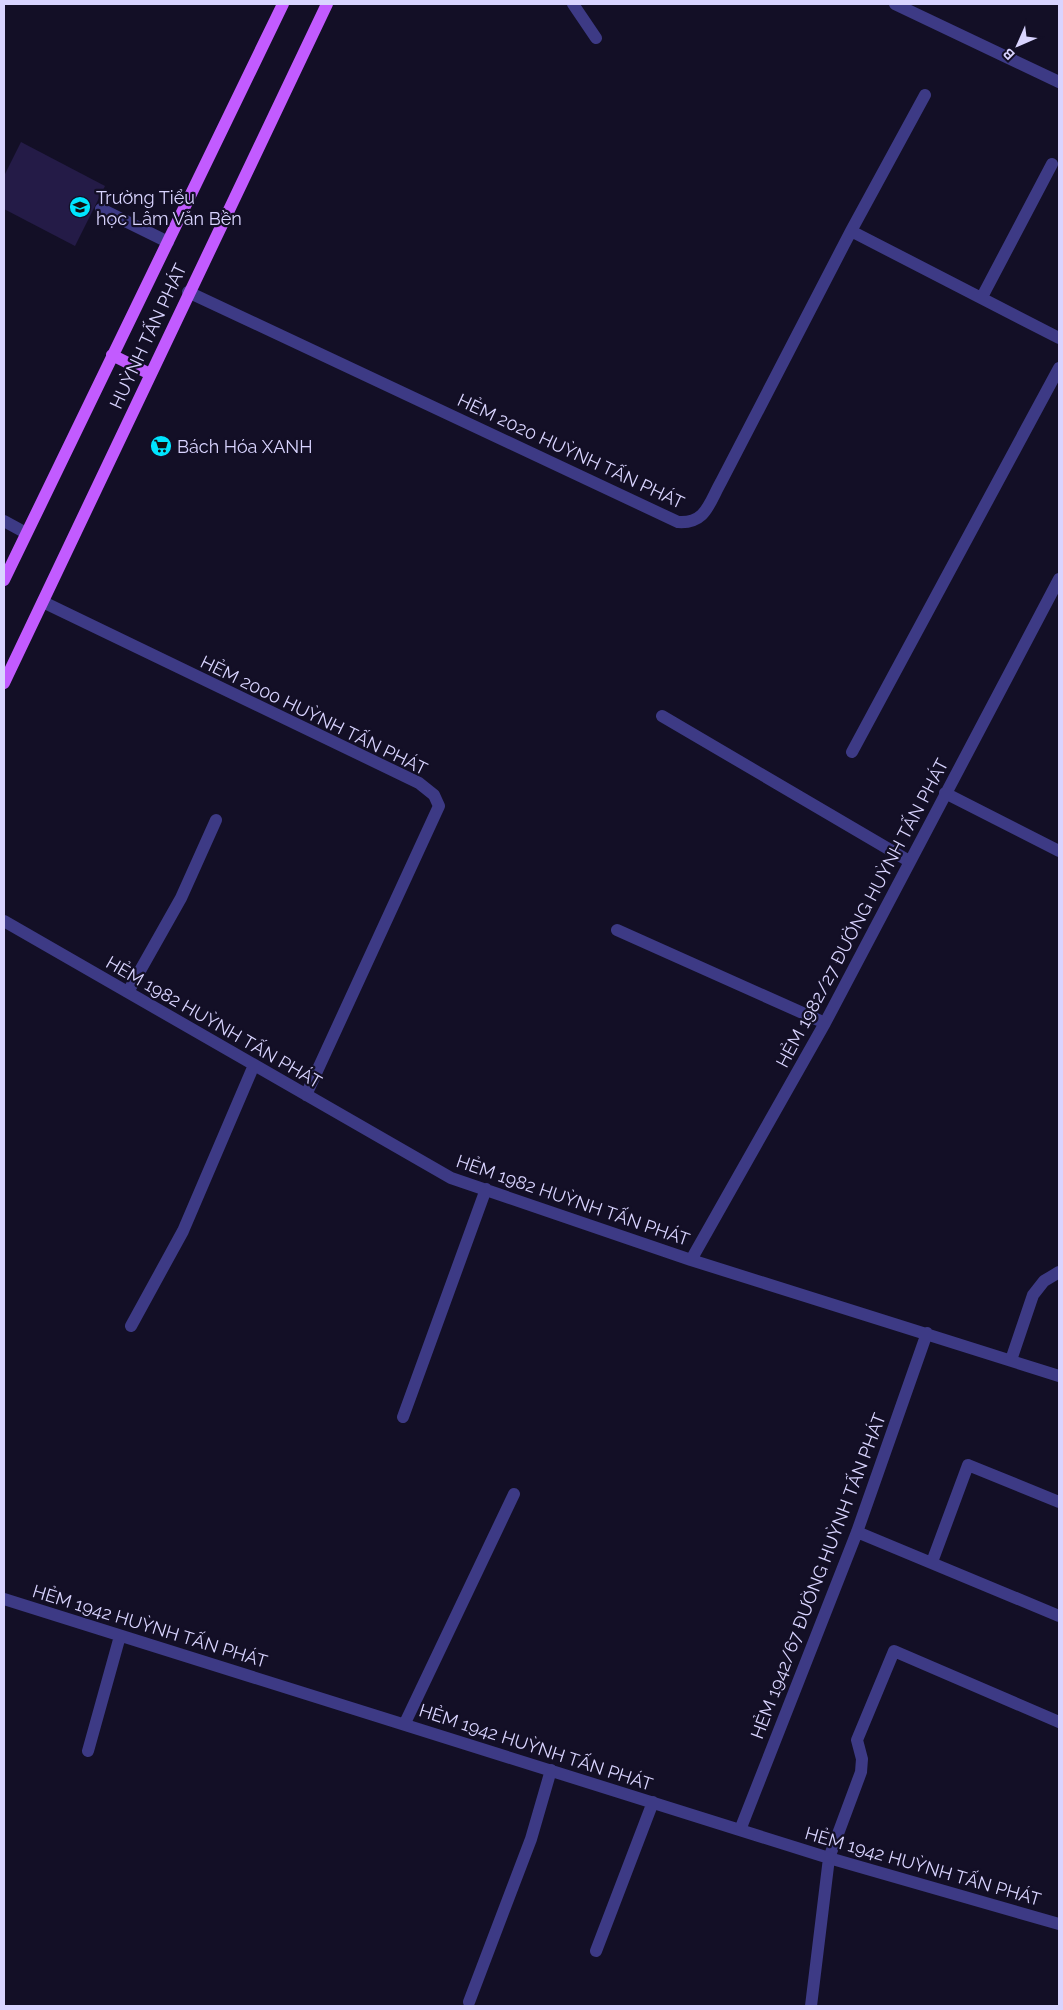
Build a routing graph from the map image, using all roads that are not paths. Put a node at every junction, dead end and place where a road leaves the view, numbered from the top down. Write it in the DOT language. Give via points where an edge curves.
graph roads {
  1 [pos="284,4"];
  2 [pos="327,4"];
  3 [pos="573,4"];
  4 [pos="895,4"];
  5 [pos="596,38"];
  6 [pos="1059,82"];
  7 [pos="925,95"];
  8 [pos="1052,164"];
  9 [pos="101,209"];
  10 [pos="851,232"];
  11 [pos="168,242"];
  12 [pos="188,292"];
  13 [pos="982,297"];
  14 [pos="1059,338"];
  15 [pos="112,356"];
  16 [pos="1059,368"];
  17 [pos="150,374"];
  18 [pos="4,521"];
  19 [pos="26,534"];
  20 [pos="1059,579"];
  21 [pos="4,580"];
  22 [pos="43,602"];
  23 [pos="4,684"];
  24 [pos="662,716"];
  25 [pos="852,752"];
  26 [pos="945,793"];
  27 [pos="216,820"];
  28 [pos="1059,852"];
  29 [pos="909,861"];
  30 [pos="4,921"];
  31 [pos="617,930"];
  32 [pos="128,992"];
  33 [pos="825,1023"];
  34 [pos="254,1065"];
  35 [pos="306,1095"];
  36 [pos="486,1189"];
  37 [pos="691,1260"];
  38 [pos="1059,1272"];
  39 [pos="131,1326"];
  40 [pos="927,1333"];
  41 [pos="1011,1360"];
  42 [pos="1059,1376"];
  43 [pos="403,1417"];
  44 [pos="514,1494"];
  45 [pos="1059,1502"];
  46 [pos="856,1532"];
  47 [pos="932,1562"];
  48 [pos="4,1598"];
  49 [pos="1059,1616"];
  50 [pos="120,1636"];
  51 [pos="1059,1722"];
  52 [pos="405,1724"];
  53 [pos="88,1751"];
  54 [pos="551,1770"];
  55 [pos="653,1802"];
  56 [pos="740,1830"];
  57 [pos="829,1858"];
  58 [pos="1059,1924"];
  59 [pos="596,1951"];
  60 [pos="469,2002"];
  61 [pos="811,2006"];
  1 -- 11 [label="main road, HUỲNH TẤN PHÁT"];
  2 -- 12 [label="main road, HUỲNH TẤN PHÁT"];
  3 -- 5 [label="street"];
  4 -- 6 [label="street"];
  7 -- 10 [label="street, HẺM 2020 HUỲNH TẤN PHÁT"];
  8 -- 13 [label="street"];
  9 -- 11 [label="street"];
  10 -- 12 [label="street, HẺM 2020 HUỲNH TẤN PHÁT" via="701,518 690,523 669,518"];
  10 -- 13 [label="street"];
  11 -- 15 [label="main road, HUỲNH TẤN PHÁT"];
  12 -- 17 [label="main road, HUỲNH TẤN PHÁT"];
  13 -- 14 [label="street"];
  15 -- 17 [label="main road"];
  15 -- 19 [label="main road, HUỲNH TẤN PHÁT"];
  16 -- 25 [label="street"];
  17 -- 22 [label="main road, HUỲNH TẤN PHÁT"];
  18 -- 19 [label="street"];
  19 -- 21 [label="main road, HUỲNH TẤN PHÁT"];
  20 -- 26 [label="street, HẺM 1982/27 ĐƯỜNG HUỲNH TẤN PHÁT"];
  22 -- 23 [label="main road, HUỲNH TẤN PHÁT"];
  22 -- 35 [label="street, HẺM 2000 HUỲNH TẤN PHÁT" via="419,783 434,795 439,806"];
  24 -- 29 [label="street"];
  26 -- 28 [label="street"];
  26 -- 29 [label="street, HẺM 1982/27 ĐƯỜNG HUỲNH TẤN PHÁT"];
  27 -- 32 [label="street" via="181,898"];
  29 -- 33 [label="street, HẺM 1982/27 ĐƯỜNG HUỲNH TẤN PHÁT"];
  30 -- 32 [label="street, HẺM 1982 HUỲNH TẤN PHÁT"];
  31 -- 33 [label="street"];
  32 -- 34 [label="street, HẺM 1982 HUỲNH TẤN PHÁT"];
  33 -- 37 [label="street, HẺM 1982/27 ĐƯỜNG HUỲNH TẤN PHÁT"];
  34 -- 35 [label="street, HẺM 1982 HUỲNH TẤN PHÁT"];
  34 -- 39 [label="street" via="183,1230"];
  35 -- 36 [label="street, HẺM 1982 HUỲNH TẤN PHÁT" via="451,1178"];
  36 -- 37 [label="street, HẺM 1982 HUỲNH TẤN PHÁT"];
  36 -- 43 [label="street"];
  37 -- 40 [label="street, HẺM 1982 HUỲNH TẤN PHÁT"];
  38 -- 41 [label="street" via="1044,1281 1033,1295"];
  40 -- 41 [label="street, HẺM 1982 HUỲNH TẤN PHÁT"];
  40 -- 46 [label="street, HẺM 1942/67 ĐƯỜNG HUỲNH TẤN PHÁT"];
  41 -- 42 [label="street, HẺM 1982 HUỲNH TẤN PHÁT"];
  44 -- 52 [label="street"];
  45 -- 47 [label="street" via="968,1465"];
  46 -- 47 [label="street"];
  46 -- 56 [label="street, HẺM 1942/67 ĐƯỜNG HUỲNH TẤN PHÁT"];
  47 -- 49 [label="street"];
  48 -- 50 [label="street, HẺM 1942 HUỲNH TẤN PHÁT"];
  50 -- 52 [label="street, HẺM 1942 HUỲNH TẤN PHÁT"];
  50 -- 53 [label="street"];
  51 -- 57 [label="street" via="894,1651 857,1740 862,1759 861,1772"];
  52 -- 54 [label="street, HẺM 1942 HUỲNH TẤN PHÁT"];
  54 -- 55 [label="street, HẺM 1942 HUỲNH TẤN PHÁT"];
  54 -- 60 [label="street" via="531,1839"];
  55 -- 56 [label="street, HẺM 1942 HUỲNH TẤN PHÁT"];
  55 -- 59 [label="street"];
  56 -- 57 [label="street, HẺM 1942 HUỲNH TẤN PHÁT"];
  57 -- 58 [label="street, HẺM 1942 HUỲNH TẤN PHÁT"];
  57 -- 61 [label="street"];
}
